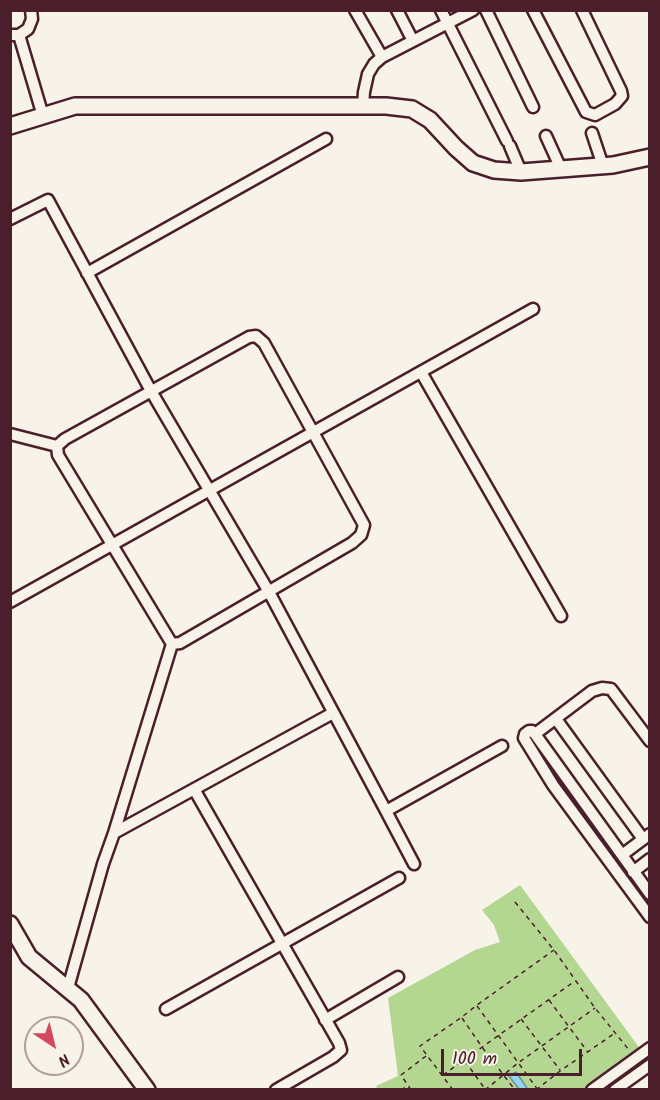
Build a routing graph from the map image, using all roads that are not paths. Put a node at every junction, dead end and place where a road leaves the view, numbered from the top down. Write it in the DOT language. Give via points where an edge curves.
graph roads {
  1 [pos="355,10"];
  2 [pos="397,10"];
  3 [pos="441,10"];
  4 [pos="473,10"];
  5 [pos="486,10"];
  6 [pos="533,10"];
  7 [pos="582,10"];
  8 [pos="33,12"];
  9 [pos="448,24"];
  10 [pos="15,35"];
  11 [pos="413,41"];
  12 [pos="382,57"];
  13 [pos="363,106"];
  14 [pos="533,107"];
  15 [pos="43,116"];
  16 [pos="10,126"];
  17 [pos="592,133"];
  18 [pos="546,136"];
  19 [pos="327,139"];
  20 [pos="650,157"];
  21 [pos="603,166"];
  22 [pos="561,169"];
  23 [pos="521,172"];
  24 [pos="10,219"];
  25 [pos="87,273"];
  26 [pos="533,309"];
  27 [pos="421,372"];
  28 [pos="151,391"];
  29 [pos="313,433"];
  30 [pos="10,434"];
  31 [pos="57,446"];
  32 [pos="209,491"];
  33 [pos="112,546"];
  34 [pos="269,592"];
  35 [pos="10,602"];
  36 [pos="561,616"];
  37 [pos="172,644"];
  38 [pos="333,713"];
  39 [pos="556,719"];
  40 [pos="535,734"];
  41 [pos="650,741"];
  42 [pos="502,746"];
  43 [pos="194,789"];
  44 [pos="386,811"];
  45 [pos="114,833"];
  46 [pos="646,836"];
  47 [pos="624,859"];
  48 [pos="650,859"];
  49 [pos="414,864"];
  50 [pos="615,870"];
  51 [pos="633,872"];
  52 [pos="399,878"];
  53 [pos="650,894"];
  54 [pos="650,917"];
  55 [pos="10,924"];
  56 [pos="282,944"];
  57 [pos="398,977"];
  58 [pos="68,988"];
  59 [pos="166,1009"];
  60 [pos="325,1020"];
  61 [pos="650,1048"];
  62 [pos="650,1065"];
  63 [pos="147,1089"];
  64 [pos="276,1089"];
  65 [pos="592,1089"];
  66 [pos="615,1089"];
  1 -- 12 [label="street"];
  2 -- 11 [label="street"];
  3 -- 9 [label="street"];
  4 -- 9 [label="street"];
  5 -- 14 [label="street"];
  6 -- 7 [label="street" via="586,112 595,115 622,96"];
  8 -- 10 [label="street" via="28,29"];
  9 -- 11 [label="street"];
  9 -- 23 [label="street"];
  10 -- 15 [label="street"];
  11 -- 12 [label="street"];
  12 -- 13 [label="street" via="368,74"];
  13 -- 15 [label="street" via="75,106"];
  13 -- 23 [label="street" via="412,109 474,163 494,170"];
  15 -- 16 [label="street"];
  17 -- 21 [label="street"];
  18 -- 22 [label="street"];
  19 -- 25 [label="street"];
  20 -- 21 [label="street"];
  21 -- 22 [label="street"];
  22 -- 23 [label="street"];
  24 -- 25 [label="street" via="48,200"];
  25 -- 28 [label="street"];
  26 -- 27 [label="street"];
  27 -- 29 [label="street"];
  27 -- 36 [label="street"];
  28 -- 29 [label="street" via="256,336 264,343"];
  28 -- 31 [label="street"];
  28 -- 32 [label="street"];
  29 -- 32 [label="street"];
  29 -- 34 [label="street" via="364,525 361,535 352,543"];
  30 -- 31 [label="street"];
  31 -- 33 [label="street" via="58,455"];
  32 -- 33 [label="street"];
  32 -- 34 [label="street"];
  33 -- 35 [label="street"];
  33 -- 37 [label="street"];
  34 -- 37 [label="street" via="180,644"];
  34 -- 38 [label="street"];
  37 -- 45 [label="street"];
  38 -- 43 [label="street"];
  38 -- 44 [label="street"];
  39 -- 40 [label="street"];
  39 -- 41 [label="street" via="592,691 611,689"];
  39 -- 46 [label="street"];
  40 -- 47 [label="street"];
  40 -- 50 [label="street" via="529,731 524,738"];
  42 -- 44 [label="street"];
  43 -- 45 [label="street"];
  43 -- 56 [label="street"];
  44 -- 49 [label="street"];
  45 -- 58 [label="street"];
  46 -- 47 [label="street"];
  47 -- 50 [label="street"];
  47 -- 51 [label="street"];
  48 -- 51 [label="street"];
  50 -- 54 [label="street"];
  51 -- 53 [label="street"];
  52 -- 56 [label="street"];
  55 -- 58 [label="street" via="29,957"];
  56 -- 59 [label="street"];
  56 -- 60 [label="street"];
  57 -- 60 [label="street"];
  58 -- 63 [label="street" via="86,1005"];
  60 -- 64 [label="street" via="339,1043 339,1053"];
  61 -- 65 [label="street"];
  62 -- 66 [label="street"];
}
